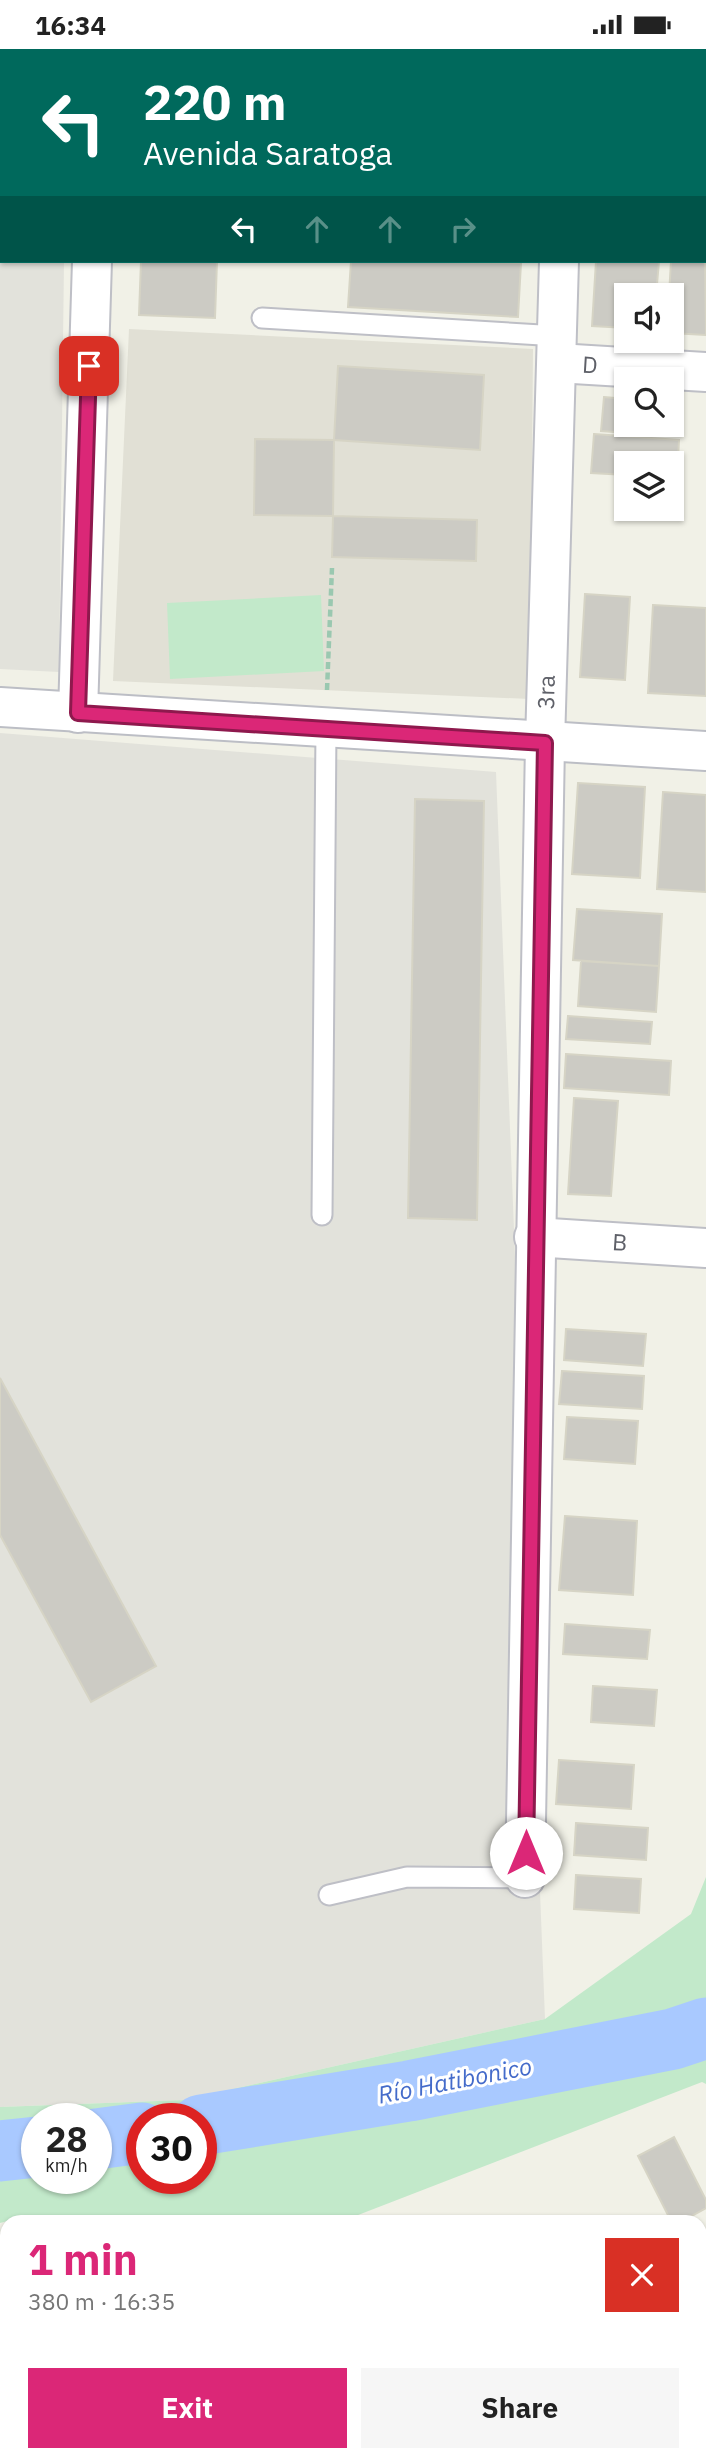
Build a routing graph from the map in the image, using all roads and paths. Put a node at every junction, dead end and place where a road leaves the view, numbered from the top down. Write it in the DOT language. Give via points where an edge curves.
graph roads {
  1 [pos="92,263"];
  2 [pos="559,263"];
  3 [pos="262,318"];
  4 [pos="557,350"];
  5 [pos="706,372"];
  6 [pos="332,568"];
  7 [pos="0,708"];
  8 [pos="78,713"];
  9 [pos="326,713"];
  10 [pos="545,743"];
  11 [pos="706,751"];
  12 [pos="322,1215"];
  13 [pos="534,1237"];
  14 [pos="706,1248"];
  15 [pos="526,1878"];
  16 [pos="329,1895"];
  1 -- 8 [label="street"];
  2 -- 4 [label="street, 3ra"];
  3 -- 4 [label="lane"];
  4 -- 5 [label="street, D"];
  4 -- 10 [label="street, 3ra"];
  6 -- 9 [label="path"];
  7 -- 8 [label="street"];
  8 -- 9 [label="street"];
  9 -- 10 [label="street"];
  9 -- 12 [label="lane"];
  10 -- 11 [label="street"];
  10 -- 13 [label="street, 3ra"];
  13 -- 14 [label="street, B"];
  13 -- 15 [label="street, 3ra"];
  15 -- 16 [label="lane" via="407,1877"];
}
